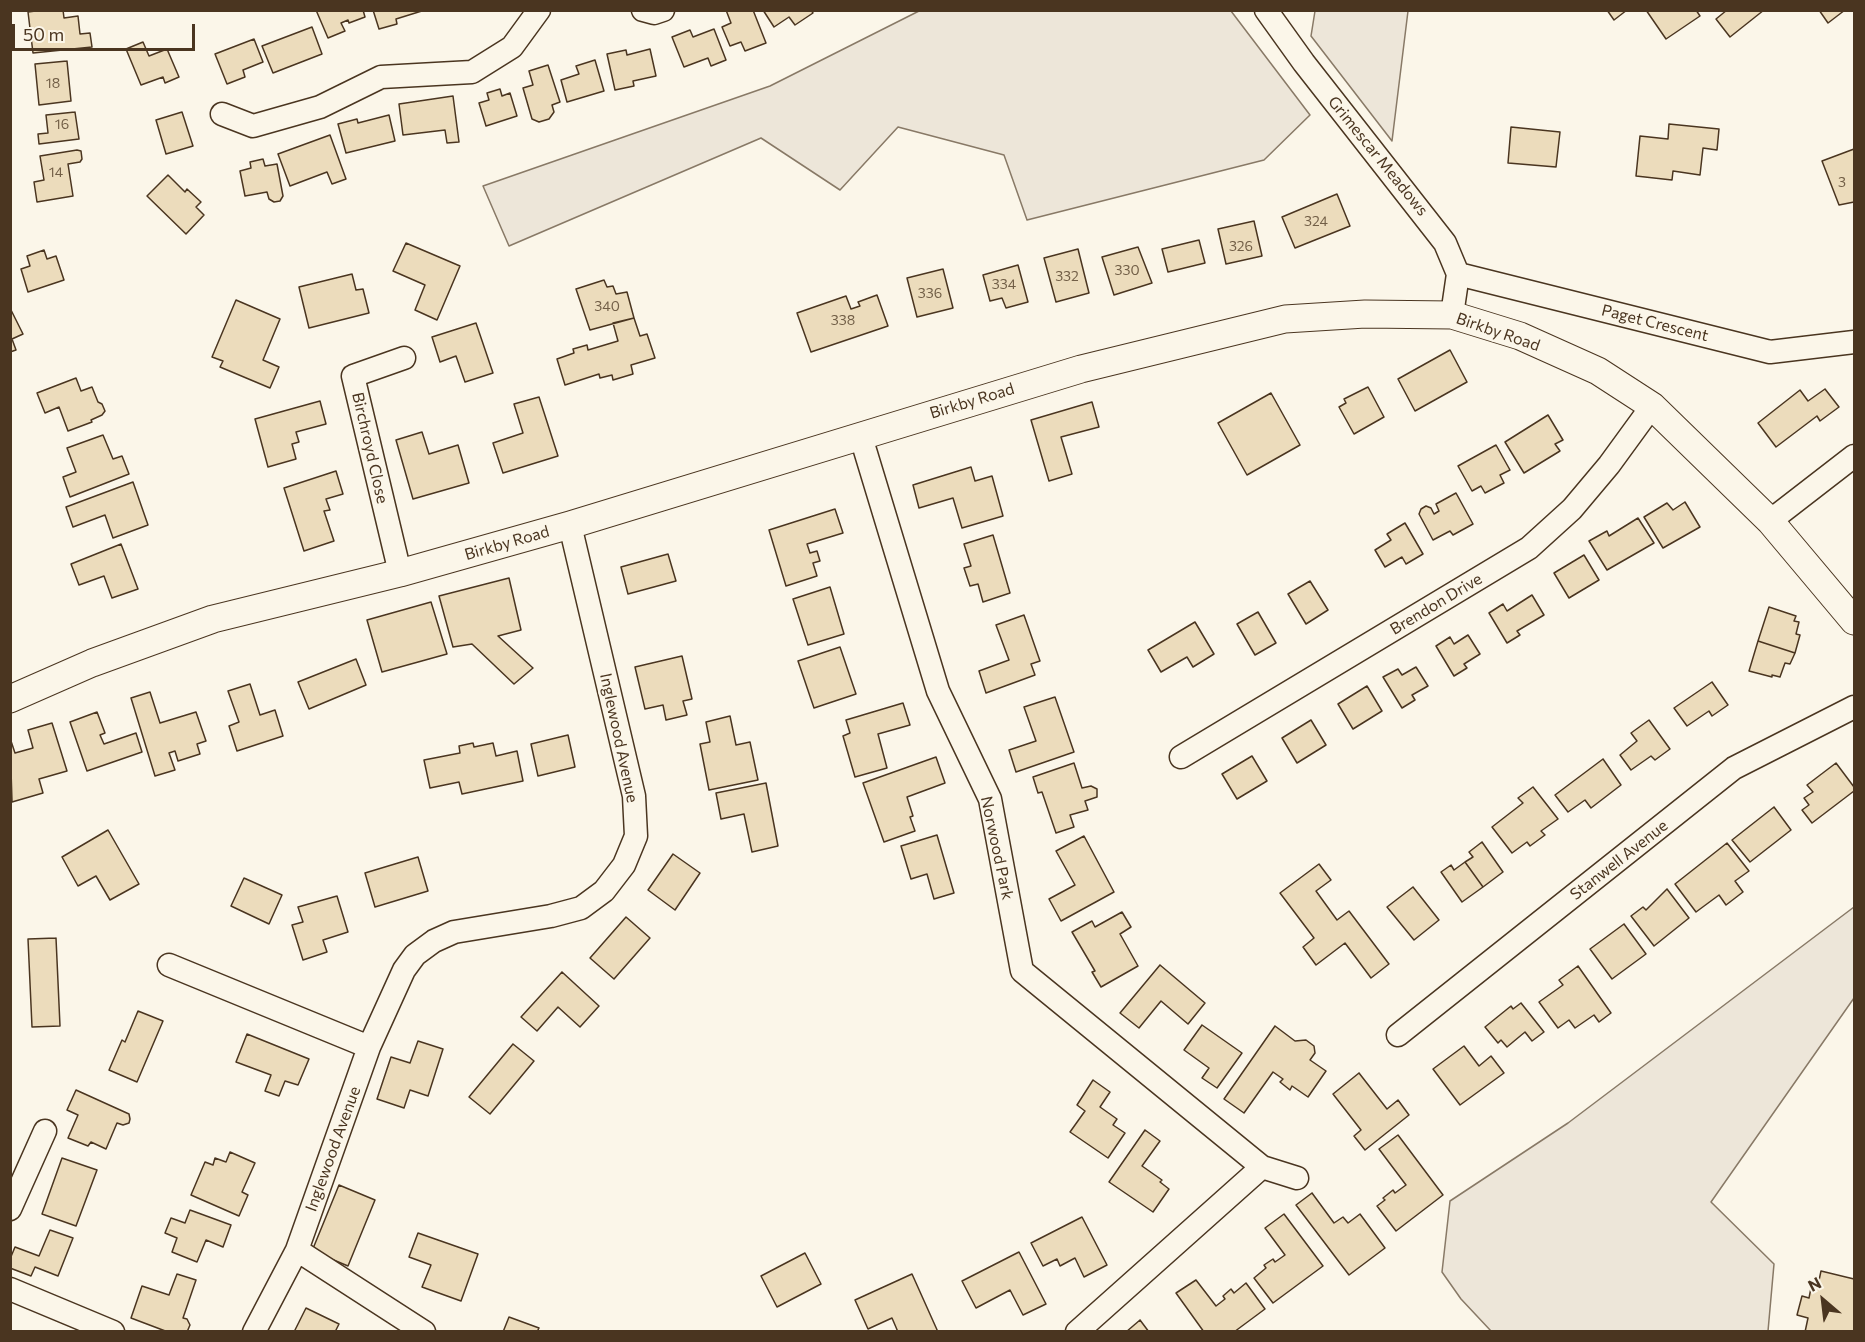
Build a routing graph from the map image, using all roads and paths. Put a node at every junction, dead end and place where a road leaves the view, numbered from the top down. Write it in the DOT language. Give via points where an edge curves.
graph roads {
  1 [pos="538,10"];
  2 [pos="643,10"];
  3 [pos="663,10"];
  4 [pos="1276,14"];
  5 [pos="222,114"];
  6 [pos="1458,274"];
  7 [pos="1452,315"];
  8 [pos="1854,342"];
  9 [pos="404,358"];
  10 [pos="1652,406"];
  11 [pos="861,437"];
  12 [pos="1854,456"];
  13 [pos="1770,521"];
  14 [pos="570,525"];
  15 [pos="400,573"];
  16 [pos="1854,621"];
  17 [pos="10,699"];
  18 [pos="1854,707"];
  19 [pos="1181,757"];
  20 [pos="169,965"];
  21 [pos="1398,1035"];
  22 [pos="369,1047"];
  23 [pos="45,1131"];
  24 [pos="1262,1167"];
  25 [pos="1297,1178"];
  26 [pos="10,1209"];
  27 [pos="297,1250"];
  28 [pos="10,1289"];
  29 [pos="113,1332"];
  30 [pos="254,1332"];
  31 [pos="424,1332"];
  32 [pos="1077,1332"];
  1 -- 5 [label="street" via="512,47 472,72 381,77 320,107 253,126"];
  2 -- 3 [label="street"];
  4 -- 6 [label="street, Grimescar Meadows" via="1429,219"];
  6 -- 7 [label="street"];
  6 -- 8 [label="street, Paget Crescent" via="1770,352"];
  7 -- 10 [label="street, Birkby Road" via="1520,336 1598,371"];
  7 -- 11 [label="street, Birkby Road" via="1285,319 1071,372"];
  9 -- 15 [label="street, Birchroyd Close" via="353,376"];
  10 -- 13 [label="street, Birkby Road"];
  10 -- 19 [label="street, Brendon Drive" via="1572,509 1528,548"];
  11 -- 14 [label="street, Birkby Road"];
  11 -- 24 [label="street, Norwood Park" via="938,691 990,799 1022,971"];
  12 -- 13 [label="street"];
  13 -- 16 [label="street, Birkby Road"];
  14 -- 15 [label="street, Birkby Road"];
  14 -- 22 [label="street, Inglewood Avenue" via="634,796 636,836 624,865 604,891 581,908 454,932 415,955 404,970"];
  15 -- 17 [label="street, Birkby Road" via="213,619 92,663"];
  18 -- 21 [label="street, Stanwell Avenue" via="1734,768"];
  20 -- 22 [label="street"];
  22 -- 27 [label="street, Inglewood Avenue"];
  23 -- 26 [label="street"];
  24 -- 25 [label="street, Norwood Park"];
  24 -- 32 [label="street"];
  27 -- 30 [label="street, Inglewood Avenue"];
  27 -- 31 [label="street"];
  28 -- 29 [label="street"];
}
